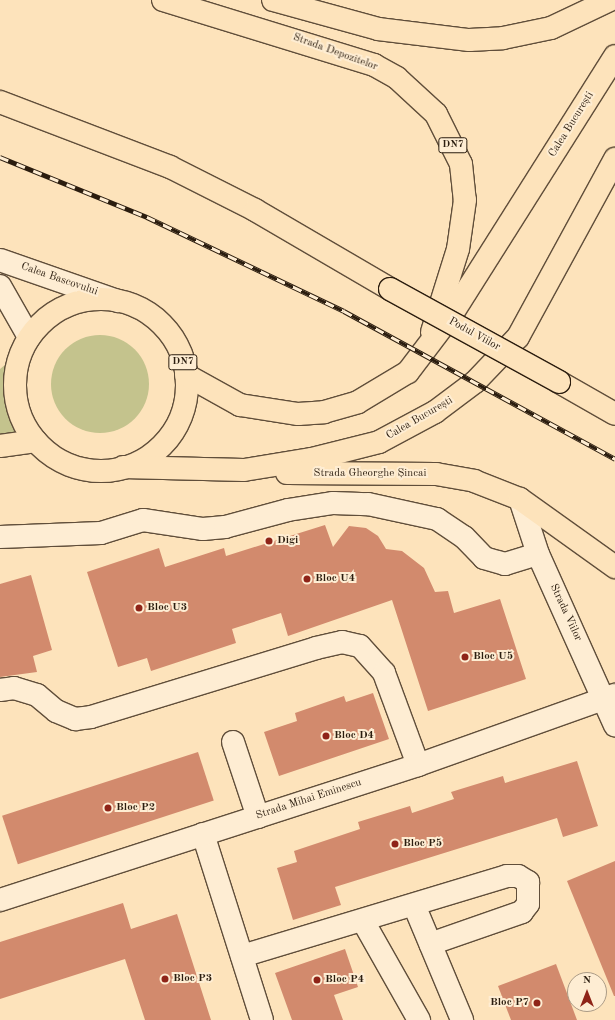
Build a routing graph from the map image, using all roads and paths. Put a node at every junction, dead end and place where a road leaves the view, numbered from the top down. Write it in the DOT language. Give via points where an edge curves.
graph roads {
  1 [pos="163,0"];
  2 [pos="273,0"];
  3 [pos="610,0"];
  4 [pos="615,56"];
  5 [pos="0,102"];
  6 [pos="615,159"];
  7 [pos="0,260"];
  8 [pos="0,286"];
  9 [pos="118,301"];
  10 [pos="26,344"];
  11 [pos="425,354"];
  12 [pos="0,369"];
  13 [pos="186,375"];
  14 [pos="615,414"];
  15 [pos="36,442"];
  16 [pos="0,446"];
  17 [pos="122,467"];
  18 [pos="244,470"];
  19 [pos="520,499"];
  20 [pos="0,537"];
  21 [pos="538,554"];
  22 [pos="615,567"];
  23 [pos="0,690"];
  24 [pos="610,697"];
  25 [pos="615,725"];
  26 [pos="233,742"];
  27 [pos="418,765"];
  28 [pos="258,817"];
  29 [pos="203,834"];
  30 [pos="0,900"];
  31 [pos="414,905"];
  32 [pos="363,921"];
  33 [pos="430,944"];
  34 [pos="242,956"];
  35 [pos="262,1020"];
  36 [pos="419,1020"];
  37 [pos="462,1020"];
  1 -- 11 [label="main road, Strada Depozitelor / DN7" via="374,65 397,78 436,114 461,164 465,200 458,250"];
  2 -- 3 [label="main road" via="378,29 470,40 503,38 551,28"];
  4 -- 11 [label="main road, Calea București / DN7"];
  5 -- 14 [label="main road, Podul Viilor, bridge" via="170,168 255,210 390,289"];
  6 -- 18 [label="main road, Calea București / DN7" via="518,337 455,399 379,442 312,459"];
  7 -- 9 [label="street, Calea Bascovului"];
  8 -- 10 [label="street"];
  9 -- 10 [label="main road, DN7" via="84,300 68,305 40,323"];
  9 -- 13 [label="main road, DN7" via="147,312 164,327 177,346"];
  10 -- 12 [label="main road"];
  10 -- 15 [label="main road, DN7" via="15,396 22,419"];
  11 -- 13 [label="main road, Calea București / DN7" via="385,388 358,402 324,412 298,414 240,405"];
  13 -- 17 [label="main road, DN7" via="184,405 172,433 150,454"];
  15 -- 16 [label="main road"];
  15 -- 17 [label="main road, DN7" via="61,461 76,466 107,470"];
  17 -- 18 [label="main road, Calea București / DN7"];
  18 -- 19 [label="main road, Strada Gheorghe Șincai" via="336,475 436,474 499,488"];
  19 -- 21 [label="street, Strada Viilor"];
  19 -- 22 [label="main road, Strada Gheorghe Șincai"];
  20 -- 21 [label="street" via="101,533 143,520 203,529 225,528 288,510 333,503 368,504 438,520 464,537 484,558 505,564"];
  21 -- 24 [label="street, Strada Viilor"];
  23 -- 27 [label="street" via="14,688 37,695 56,711 75,719 91,717 316,648 342,642 354,644 371,654 384,673"];
  24 -- 25 [label="street, Strada Viilor"];
  24 -- 27 [label="street, Strada Mihai Eminescu"];
  26 -- 28 [label="street"];
  27 -- 28 [label="street, Strada Mihai Eminescu"];
  28 -- 29 [label="street, Strada Mihai Eminescu"];
  29 -- 30 [label="street, Strada Mihai Eminescu"];
  29 -- 34 [label="street"];
  31 -- 32 [label="street"];
  31 -- 33 [label="street"];
  31 -- 33 [label="street" via="507,876 518,876 528,882 528,904 522,912"];
  32 -- 34 [label="street"];
  32 -- 36 [label="street"];
  33 -- 37 [label="street"];
  34 -- 35 [label="street"];
}
